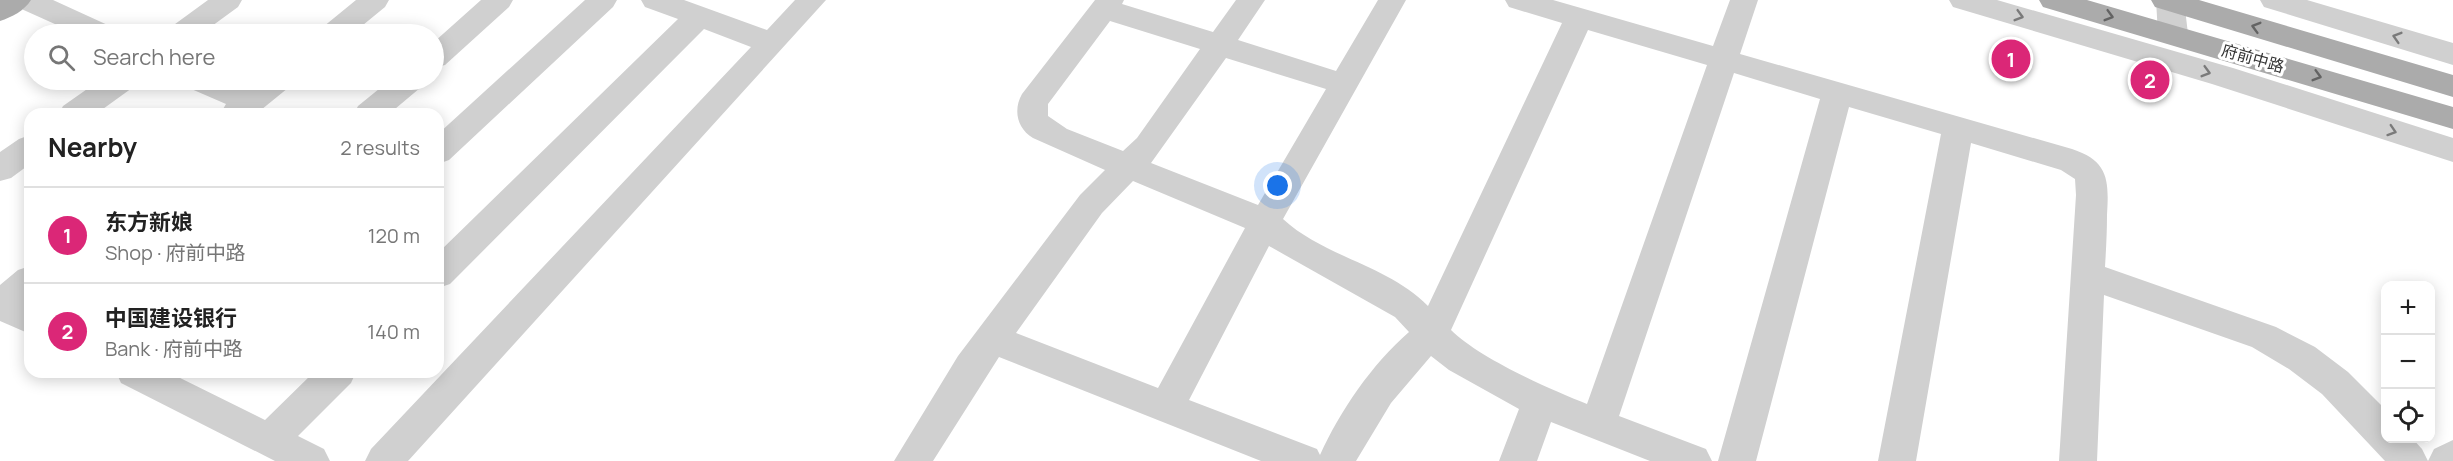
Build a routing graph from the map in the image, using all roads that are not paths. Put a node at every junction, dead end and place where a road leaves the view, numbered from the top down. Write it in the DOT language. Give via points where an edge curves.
graph roads {
  1 [pos="17,0"];
  2 [pos="27,0"];
  3 [pos="228,0"];
  4 [pos="375,0"];
  5 [pos="499,0"];
  6 [pos="603,0"];
  7 [pos="655,0"];
  8 [pos="812,0"];
  9 [pos="1251,0"];
  10 [pos="1392,0"];
  11 [pos="1519,0"];
  12 [pos="1744,0"];
  13 [pos="1963,0"];
  14 [pos="2053,0"];
  15 [pos="2169,0"];
  16 [pos="2274,0"];
  17 [pos="1107,4"];
  18 [pos="0,12"];
  19 [pos="698,17"];
  20 [pos="1579,17"];
  21 [pos="80,24"];
  22 [pos="195,24"];
  23 [pos="345,24"];
  24 [pos="2173,34"];
  25 [pos="772,43"];
  26 [pos="1220,45"];
  27 [pos="444,49"];
  28 [pos="2453,54"];
  29 [pos="1724,59"];
  30 [pos="1344,84"];
  31 [pos="2453,86"];
  32 [pos="107,90"];
  33 [pos="215,90"];
  34 [pos="265,90"];
  35 [pos="397,90"];
  36 [pos="1837,93"];
  37 [pos="82,108"];
  38 [pos="242,108"];
  39 [pos="376,108"];
  40 [pos="2453,118"];
  41 [pos="1958,128"];
  42 [pos="444,146"];
  43 [pos="2453,150"];
  44 [pos="24,151"];
  45 [pos="1129,165"];
  46 [pos="0,169"];
  47 [pos="1265,222"];
  48 [pos="444,267"];
  49 [pos="2088,275"];
  50 [pos="24,285"];
  51 [pos="0,305"];
  52 [pos="24,317"];
  53 [pos="1432,333"];
  54 [pos="992,339"];
  55 [pos="166,378"];
  56 [pos="332,378"];
  57 [pos="187,382"];
  58 [pos="1540,402"];
  59 [pos="1166,407"];
  60 [pos="1598,425"];
  61 [pos="2381,431"];
  62 [pos="269,440"];
  63 [pos="2392,443"];
  64 [pos="2453,457"];
  65 [pos="310,461"];
  66 [pos="384,461"];
  67 [pos="913,461"];
  68 [pos="1304,461"];
  69 [pos="1336,461"];
  70 [pos="1518,461"];
  71 [pos="1693,461"];
  72 [pos="1737,461"];
  73 [pos="1897,461"];
  74 [pos="2078,461"];
  75 [pos="2409,461"];
  76 [pos="2447,461"];
  1 -- 18 [label="main road"];
  2 -- 21 [label="street"];
  3 -- 22 [label="street"];
  4 -- 23 [label="street"];
  5 -- 27 [label="street"];
  6 -- 42 [label="street"];
  7 -- 19 [label="street"];
  8 -- 25 [label="street"];
  9 -- 26 [label="street"];
  10 -- 30 [label="street"];
  11 -- 20 [label="street"];
  12 -- 29 [label="street"];
  13 -- 43 [label="street, one-way" via="2222,76"];
  14 -- 24 [label="main road, 府前中路, one-way"];
  15 -- 24 [label="street"];
  31 -- 15 [label="main road, 府前中路, one-way"];
  28 -- 16 [label="street, one-way"];
  17 -- 26 [label="street"];
  17 -- 45 [label="street" via="1033,102 1030,117 1033,124 1056,137"];
  19 -- 25 [label="street"];
  19 -- 48 [label="street"];
  20 -- 29 [label="street"];
  20 -- 53 [label="street"];
  24 -- 40 [label="main road, 府前中路, one-way"];
  25 -- 66 [label="street"];
  26 -- 30 [label="street"];
  26 -- 45 [label="street" via="1148,146"];
  29 -- 36 [label="street"];
  29 -- 60 [label="street"];
  30 -- 47 [label="street"];
  32 -- 37 [label="street"];
  33 -- 38 [label="street"];
  34 -- 38 [label="street"];
  35 -- 39 [label="street"];
  36 -- 41 [label="street"];
  36 -- 72 [label="street"];
  41 -- 49 [label="street" via="2085,168 2092,179"];
  41 -- 73 [label="street"];
  44 -- 46 [label="street"];
  45 -- 47 [label="street"];
  45 -- 54 [label="street" via="1091,204"];
  47 -- 53 [label="street" via="1284,240 1407,307"];
  47 -- 59 [label="street"];
  49 -- 61 [label="street" via="2264,337 2302,358 2335,383"];
  49 -- 74 [label="street"];
  50 -- 51 [label="street"];
  51 -- 52 [label="street"];
  53 -- 58 [label="street" via="1462,359"];
  53 -- 69 [label="street" via="1395,368"];
  54 -- 59 [label="street"];
  54 -- 67 [label="street"];
  55 -- 57 [label="street"];
  56 -- 62 [label="street"];
  57 -- 62 [label="street"];
  58 -- 60 [label="street"];
  58 -- 70 [label="street"];
  59 -- 68 [label="street"];
  60 -- 71 [label="street"];
  62 -- 65 [label="street"];
  63 -- 75 [label="street"];
  64 -- 76 [label="street"];
}
